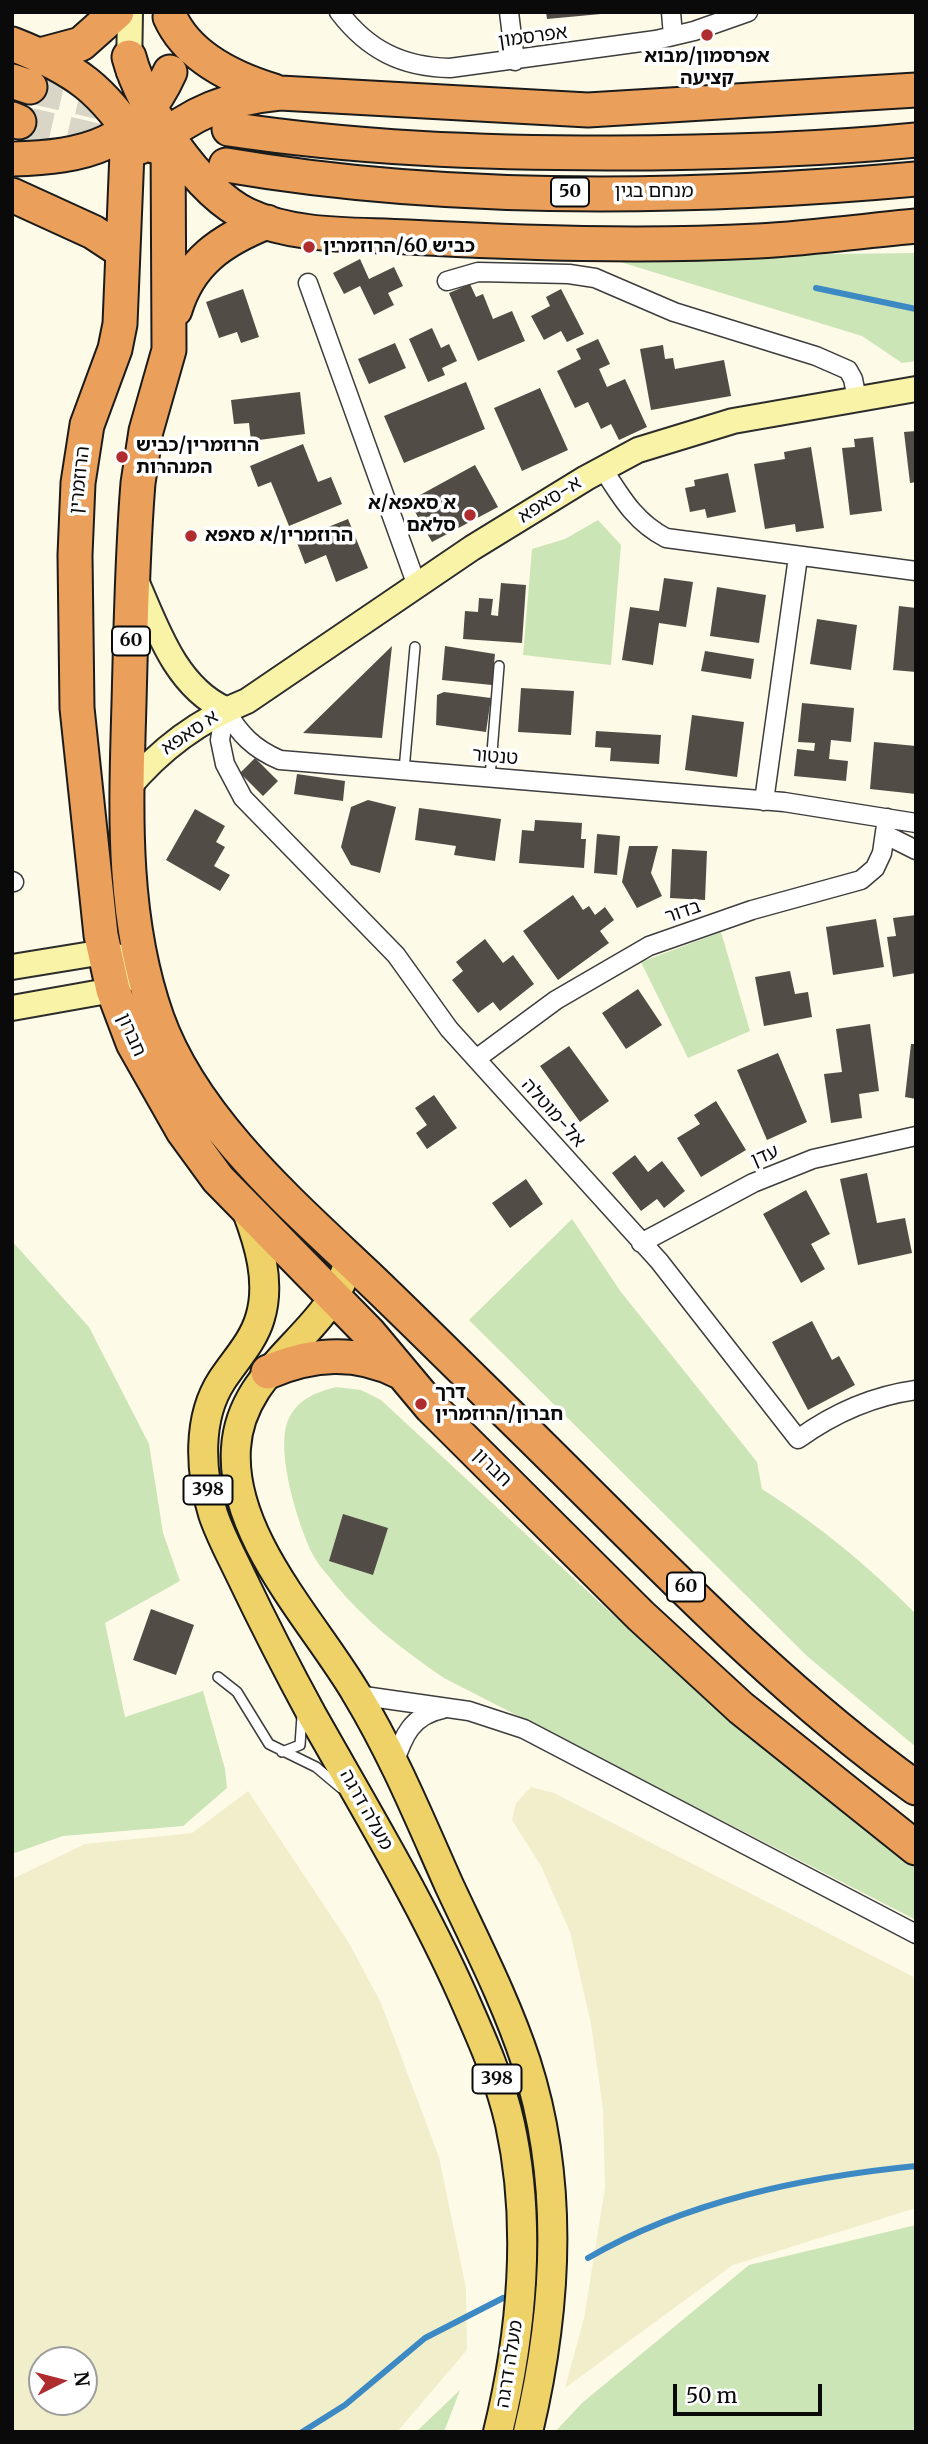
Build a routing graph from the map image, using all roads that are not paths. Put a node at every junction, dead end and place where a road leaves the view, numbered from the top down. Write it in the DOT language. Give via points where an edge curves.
graph roads {
  1 [pos="117,12"];
  2 [pos="130,12"];
  3 [pos="339,12"];
  4 [pos="509,12"];
  5 [pos="671,12"];
  6 [pos="748,12"];
  7 [pos="170,15"];
  8 [pos="673,36"];
  9 [pos="26,49"];
  10 [pos="129,57"];
  11 [pos="514,61"];
  12 [pos="170,72"];
  13 [pos="916,90"];
  14 [pos="280,93"];
  15 [pos="150,104"];
  16 [pos="229,129"];
  17 [pos="147,138"];
  18 [pos="916,139"];
  19 [pos="12,159"];
  20 [pos="226,164"];
  21 [pos="916,179"];
  22 [pos="12,195"];
  23 [pos="267,222"];
  24 [pos="916,226"];
  25 [pos="122,251"];
  26 [pos="447,281"];
  27 [pos="308,283"];
  28 [pos="171,322"];
  29 [pos="916,389"];
  30 [pos="857,399"];
  31 [pos="603,469"];
  32 [pos="798,556"];
  33 [pos="916,571"];
  34 [pos="133,574"];
  35 [pos="416,586"];
  36 [pos="415,647"];
  37 [pos="499,666"];
  38 [pos="225,709"];
  39 [pos="404,770"];
  40 [pos="490,778"];
  41 [pos="127,789"];
  42 [pos="764,801"];
  43 [pos="916,823"];
  44 [pos="886,826"];
  45 [pos="916,850"];
  46 [pos="104,952"];
  47 [pos="140,964"];
  48 [pos="12,967"];
  49 [pos="113,990"];
  50 [pos="12,1008"];
  51 [pos="476,1059"];
  52 [pos="916,1136"];
  53 [pos="246,1209"];
  54 [pos="641,1243"];
  55 [pos="349,1259"];
  56 [pos="334,1297"];
  57 [pos="268,1372"];
  58 [pos="402,1373"];
  59 [pos="916,1390"];
  60 [pos="218,1677"];
  61 [pos="291,1678"];
  62 [pos="357,1695"];
  63 [pos="450,1708"];
  64 [pos="281,1752"];
  65 [pos="394,1764"];
  66 [pos="916,1788"];
  67 [pos="364,1807"];
  68 [pos="916,1849"];
  69 [pos="916,1934"];
  70 [pos="498,2432"];
  71 [pos="528,2432"];
  1 -- 9 [label="highway" via="81,44"];
  2 -- 10 [label="street, הרוזמרין"];
  3 -- 11 [label="street, אפרסמון" via="368,44 423,68"];
  4 -- 11 [label="street"];
  5 -- 8 [label="street"];
  6 -- 8 [label="street, אפרסמון"];
  7 -- 12 [label="street, הרוזמרין"];
  7 -- 14 [label="highway" via="187,42 212,62"];
  8 -- 11 [label="street, אפרסמון"];
  9 -- 17 [label="highway" via="97,90"];
  10 -- 15 [label="highway"];
  10 -- 17 [label="street, הרוזמרין"];
  12 -- 15 [label="highway"];
  12 -- 17 [label="street, הרוזמרין"];
  13 -- 14 [label="highway" via="589,110"];
  14 -- 17 [label="highway" via="246,96 213,106"];
  15 -- 17 [label="highway"];
  16 -- 18 [label="highway, מנחם בגין / 50" via="315,142 532,153 822,148"];
  17 -- 19 [label="highway" via="76,155"];
  17 -- 23 [label="highway" via="235,209"];
  17 -- 25 [label="highway, הרוזמרין / 60" via="124,188"];
  17 -- 28 [label="highway, הרוזמרין / 60" via="169,205"];
  20 -- 21 [label="highway, מנחם בגין / 50" via="313,180 551,192 710,191"];
  22 -- 25 [label="highway" via="87,229"];
  23 -- 24 [label="highway" via="330,233 617,243 757,241"];
  23 -- 28 [label="highway" via="234,236 203,260 188,276"];
  25 -- 46 [label="highway, הרוזמרין / 60" via="120,324 87,425 75,532 78,735"];
  26 -- 30 [label="street" via="478,272 595,278 674,312 848,370"];
  27 -- 35 [label="street"];
  28 -- 34 [label="highway, 60" via="163,380 141,457"];
  29 -- 30 [label="street, א-סאפא"];
  30 -- 31 [label="street, א-סאפא" via="733,421 639,450"];
  31 -- 32 [label="street" via="633,515 666,538"];
  31 -- 35 [label="street, א-סאפא"];
  32 -- 33 [label="street"];
  32 -- 42 [label="street"];
  34 -- 38 [label="street, א סאפא" via="180,672 201,696"];
  34 -- 41 [label="highway, 60"];
  35 -- 38 [label="street, א-סאפא" via="247,701"];
  36 -- 39 [label="lane"];
  37 -- 40 [label="lane"];
  38 -- 39 [label="street, טנטור" via="245,738 280,760"];
  38 -- 41 [label="street, א סאפא" via="165,748"];
  38 -- 51 [label="street, אל-מוטלה" via="220,740 225,764 243,798 396,955"];
  39 -- 40 [label="street, טנטור"];
  40 -- 42 [label="street, טנטור"];
  41 -- 47 [label="highway, 60" via="132,912"];
  42 -- 44 [label="street, טנטור"];
  43 -- 44 [label="street, טנטור"];
  44 -- 45 [label="street"];
  44 -- 51 [label="street, בדור" via="875,868 861,880 752,910 649,946 556,999"];
  46 -- 47 [label="street"];
  46 -- 48 [label="street"];
  46 -- 49 [label="highway, חברון / 60"];
  47 -- 49 [label="street"];
  47 -- 55 [label="highway, חברון / 60" via="175,1058 208,1107 271,1182"];
  49 -- 50 [label="street"];
  49 -- 53 [label="highway, חברון / 60" via="132,1044 183,1132"];
  51 -- 54 [label="street, אל-מוטלה"];
  52 -- 54 [label="street, עדן" via="813,1159 753,1183"];
  53 -- 56 [label="highway, חברון / 60"];
  53 -- 61 [label="main road, מעלה דרגה / 398" via="262,1263 264,1296 255,1332 219,1385 209,1411 203,1440 205,1479 218,1525"];
  54 -- 59 [label="street, אל-מוטלה" via="798,1439 850,1407"];
  55 -- 56 [label="main road, מעלה דרגה"];
  55 -- 66 [label="highway, חברון / 60" via="765,1664"];
  56 -- 57 [label="main road, מעלה דרגה / 398"];
  56 -- 58 [label="highway, חברון / 60"];
  57 -- 58 [label="highway" via="307,1358 340,1356 372,1360"];
  57 -- 62 [label="main road, מעלה דרגה / 398" via="240,1419 237,1474 247,1515 265,1555"];
  58 -- 68 [label="highway, חברון / 60" via="641,1616 741,1709"];
  60 -- 64 [label="lane" via="237,1692 259,1731"];
  61 -- 64 [label="lane" via="303,1730 300,1745"];
  61 -- 67 [label="main road, מעלה דרגה / 398"];
  62 -- 63 [label="street"];
  62 -- 65 [label="main road, מעלה דרגה / 398"];
  63 -- 65 [label="street" via="433,1712 409,1727"];
  63 -- 69 [label="street" via="524,1729"];
  64 -- 67 [label="lane" via="316,1767"];
  65 -- 71 [label="main road, מעלה דרגה / 398" via="506,2011 539,2111 550,2176 551,2291 543,2369"];
  67 -- 70 [label="main road, מעלה דרגה / 398" via="445,1956 496,2074 510,2125 520,2190 520,2269 513,2368"];
}
